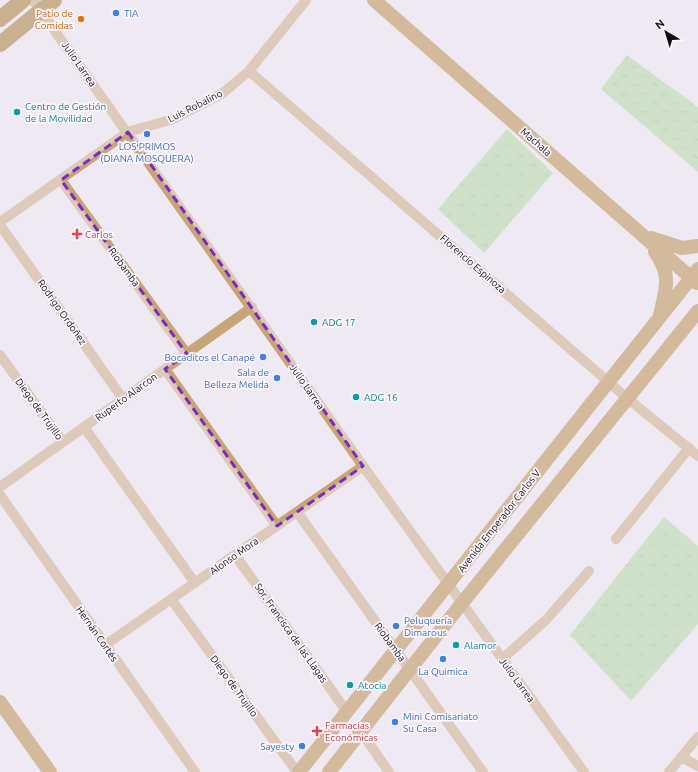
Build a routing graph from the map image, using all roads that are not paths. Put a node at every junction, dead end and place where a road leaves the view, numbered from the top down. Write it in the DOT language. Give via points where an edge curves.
graph roads {
  1 [pos="23,0"];
  2 [pos="54,0"];
  3 [pos="306,0"];
  4 [pos="374,0"];
  5 [pos="37,5"];
  6 [pos="0,19"];
  7 [pos="0,44"];
  8 [pos="249,71"];
  9 [pos="128,132"];
  10 [pos="60,180"];
  11 [pos="0,223"];
  12 [pos="643,235"];
  13 [pos="698,246"];
  14 [pos="696,277"];
  15 [pos="252,307"];
  16 [pos="698,311"];
  17 [pos="659,318"];
  18 [pos="187,354"];
  19 [pos="0,355"];
  20 [pos="165,369"];
  21 [pos="608,382"];
  22 [pos="627,398"];
  23 [pos="123,399"];
  24 [pos="84,427"];
  25 [pos="63,442"];
  26 [pos="689,448"];
  27 [pos="698,456"];
  28 [pos="363,466"];
  29 [pos="0,488"];
  30 [pos="0,495"];
  31 [pos="297,512"];
  32 [pos="277,526"];
  33 [pos="616,539"];
  34 [pos="235,554"];
  35 [pos="589,571"];
  36 [pos="195,583"];
  37 [pos="448,584"];
  38 [pos="171,599"];
  39 [pos="462,603"];
  40 [pos="105,645"];
  41 [pos="396,650"];
  42 [pos="502,659"];
  43 [pos="410,669"];
  44 [pos="0,702"];
  45 [pos="347,712"];
  46 [pos="361,732"];
  47 [pos="698,737"];
  48 [pos="681,757"];
  49 [pos="698,766"];
  50 [pos="50,772"];
  51 [pos="195,772"];
  52 [pos="298,772"];
  53 [pos="329,772"];
  54 [pos="389,772"];
  55 [pos="483,772"];
  56 [pos="584,772"];
  57 [pos="668,772"];
  1 -- 6 [label="main road"];
  2 -- 5 [label="main road"];
  3 -- 8 [label="street, Luis Robalino"];
  4 -- 12 [label="main road, Machala"];
  5 -- 7 [label="main road"];
  5 -- 9 [label="street, Julio Larrea"];
  8 -- 9 [label="street, Luis Robalino" via="223,93 180,116"];
  8 -- 21 [label="street, Florencio Espinoza"];
  9 -- 10 [label="street, Luis Robalino"];
  9 -- 15 [label="street, Julio Larrea"];
  10 -- 11 [label="street, Luis Robalino"];
  10 -- 18 [label="street, Riobamba"];
  11 -- 23 [label="street, Rodrigo Ordoñez"];
  12 -- 13 [label="main road" via="674,247"];
  12 -- 14 [label="main road, Machala"];
  12 -- 17 [label="main road" via="664,265 666,273"];
  14 -- 17 [label="main road, Avenida Emperador Carlos V"];
  15 -- 18 [label="street, Ruperto Alarcon"];
  15 -- 28 [label="street, Julio Larrea"];
  16 -- 22 [label="main road"];
  17 -- 21 [label="main road, Avenida Emperador Carlos V"];
  18 -- 20 [label="street, Ruperto Alarcon"];
  19 -- 25 [label="street, Diego de Trujillo"];
  20 -- 23 [label="street, Ruperto Alarcon"];
  20 -- 32 [label="street"];
  21 -- 22 [label="street, Florencio Espinoza"];
  21 -- 37 [label="main road, Avenida Emperador Carlos V"];
  22 -- 26 [label="street, Florencio Espinoza"];
  22 -- 39 [label="main road"];
  23 -- 24 [label="street, Ruperto Alarcon"];
  24 -- 25 [label="street, Ruperto Alarcon"];
  24 -- 36 [label="street"];
  25 -- 29 [label="street, Ruperto Alarcon"];
  26 -- 27 [label="street, Florencio Espinoza"];
  26 -- 33 [label="street"];
  28 -- 31 [label="street, Alonso Mora"];
  28 -- 37 [label="street, Julio Larrea"];
  30 -- 40 [label="street, Hernán Cortés"];
  31 -- 32 [label="street, Alonso Mora"];
  31 -- 41 [label="street, Riobamba"];
  32 -- 34 [label="street, Alonso Mora"];
  34 -- 36 [label="street, Alonso Mora"];
  34 -- 45 [label="street, Sor. Francisca de las Llagas"];
  35 -- 42 [label="street" via="546,620"];
  36 -- 38 [label="street, Alonso Mora"];
  37 -- 39 [label="street, Julio Larrea"];
  37 -- 41 [label="main road, Avenida Emperador Carlos V"];
  38 -- 40 [label="street, Alonso Mora"];
  38 -- 52 [label="street, Diego de Trujillo"];
  39 -- 42 [label="street, Julio Larrea"];
  39 -- 43 [label="main road"];
  40 -- 51 [label="street, Hernán Cortés"];
  41 -- 43 [label="street, Riobamba"];
  41 -- 45 [label="main road, Avenida Emperador Carlos V"];
  42 -- 56 [label="street, Julio Larrea"];
  43 -- 46 [label="main road"];
  43 -- 55 [label="street, Riobamba"];
  44 -- 50 [label="main road"];
  45 -- 52 [label="main road, Avenida Emperador Carlos V"];
  46 -- 53 [label="main road"];
  46 -- 54 [label="street"];
  47 -- 48 [label="street"];
  48 -- 49 [label="street"];
  48 -- 57 [label="street"];
}
